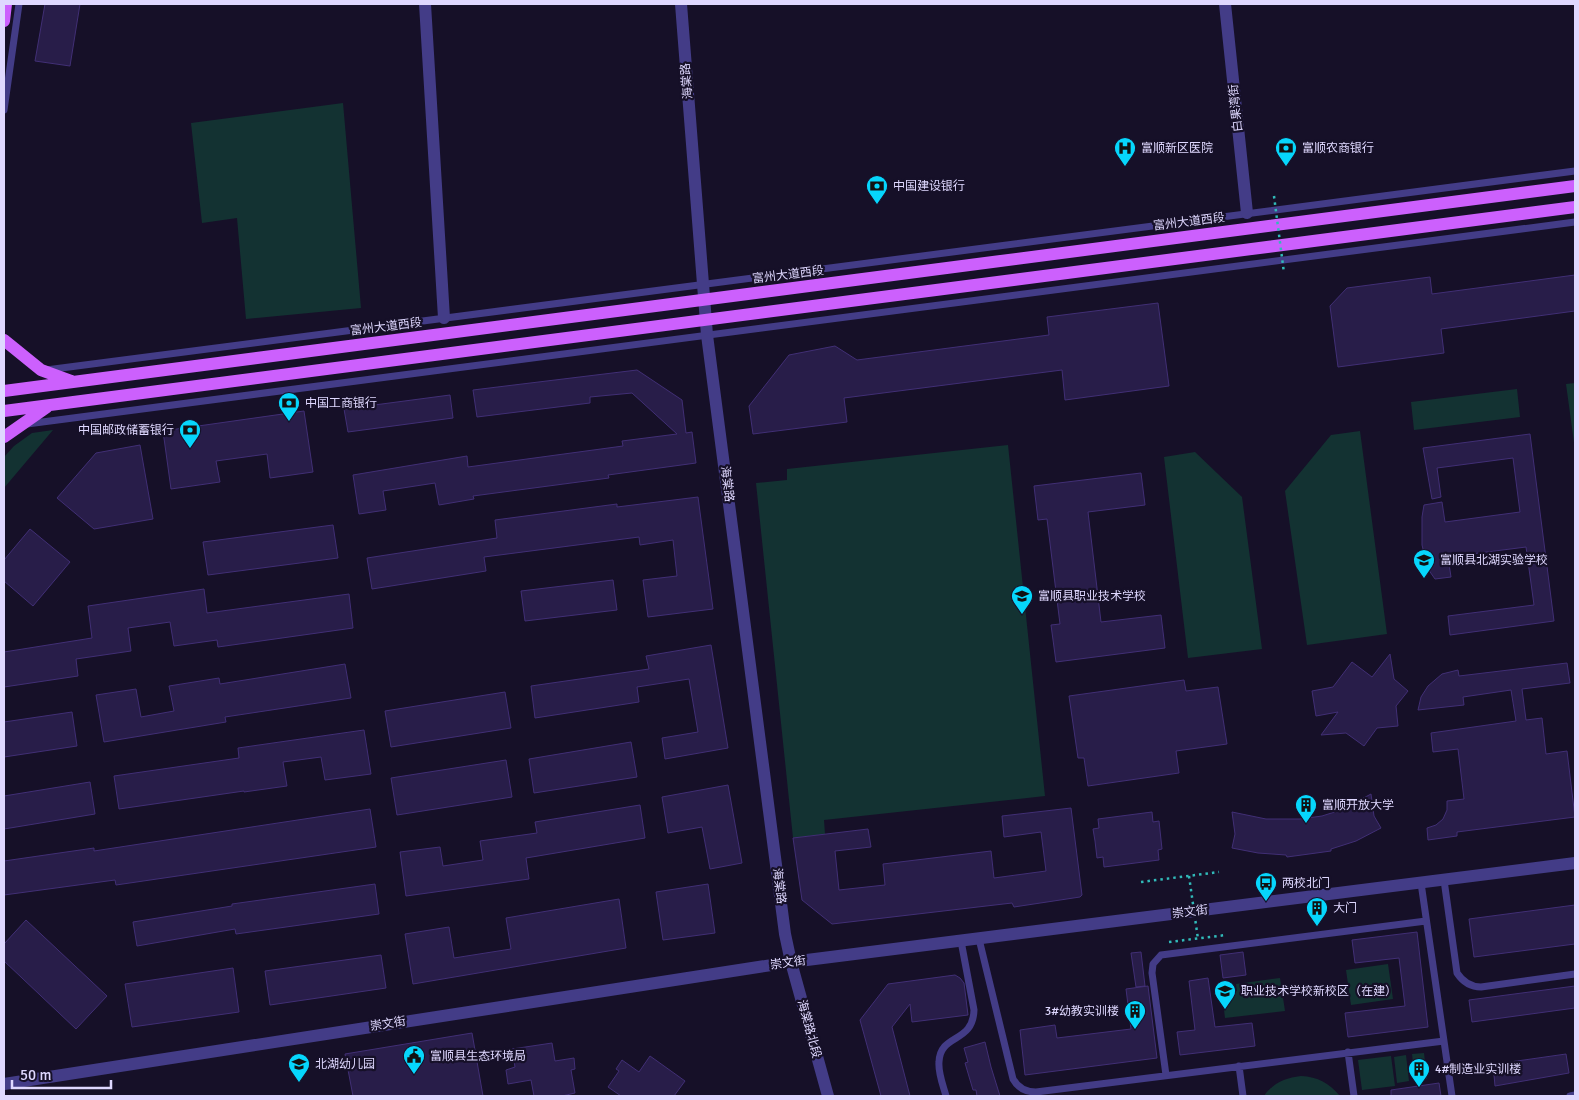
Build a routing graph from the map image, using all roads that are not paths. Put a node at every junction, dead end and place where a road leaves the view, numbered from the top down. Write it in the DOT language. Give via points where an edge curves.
graph roads {
  1 [pos="6,4"];
  2 [pos="19,4"];
  3 [pos="425,4"];
  4 [pos="681,4"];
  5 [pos="1225,4"];
  6 [pos="4,21"];
  7 [pos="4,110"];
  8 [pos="1575,171"];
  9 [pos="1575,186"];
  10 [pos="1575,207"];
  11 [pos="1247,213"];
  12 [pos="1575,222"];
  13 [pos="703,284"];
  14 [pos="704,300"];
  15 [pos="444,318"];
  16 [pos="706,320"];
  17 [pos="707,335"];
  18 [pos="4,340"];
  19 [pos="42,370"];
  20 [pos="73,382"];
  21 [pos="4,391"];
  22 [pos="50,405"];
  23 [pos="4,411"];
  24 [pos="20,425"];
  25 [pos="4,437"];
  26 [pos="1575,863"];
  27 [pos="1444,880"];
  28 [pos="1421,882"];
  29 [pos="1426,921"];
  30 [pos="979,938"];
  31 [pos="961,941"];
  32 [pos="791,962"];
  33 [pos="1575,974"];
  34 [pos="1444,1040"];
  35 [pos="1348,1052"];
  36 [pos="1239,1066"];
  37 [pos="1166,1075"];
  38 [pos="4,1084"];
  39 [pos="1061,1088"];
  40 [pos="828,1096"];
  41 [pos="946,1096"];
  42 [pos="1063,1096"];
  43 [pos="1243,1096"];
  44 [pos="1354,1096"];
  45 [pos="1452,1096"];
  46 [pos="1570,1096"];
  47 [pos="1575,1096"];
  1 -- 6 [label="main road"];
  2 -- 7 [label="lane"];
  3 -- 15 [label="street"];
  4 -- 13 [label="street, 海棠路"];
  5 -- 11 [label="street, 白果湾街"];
  8 -- 11 [label="lane"];
  9 -- 14 [label="main road, 富州大道西段"];
  10 -- 16 [label="main road"];
  11 -- 13 [label="lane"];
  12 -- 17 [label="lane"];
  13 -- 14 [label="street, 海棠路"];
  13 -- 15 [label="lane"];
  14 -- 16 [label="street, 海棠路"];
  14 -- 20 [label="main road, 富州大道西段"];
  15 -- 19 [label="lane"];
  16 -- 17 [label="street, 海棠路"];
  16 -- 22 [label="main road"];
  17 -- 24 [label="lane"];
  17 -- 32 [label="street, 海棠路"];
  18 -- 19 [label="main road"];
  19 -- 20 [label="main road"];
  20 -- 21 [label="main road, 富州大道西段"];
  22 -- 23 [label="main road"];
  22 -- 24 [label="main road"];
  24 -- 25 [label="main road"];
  26 -- 27 [label="street, 崇文街"];
  27 -- 28 [label="street, 崇文街"];
  27 -- 33 [label="lane" via="1457,974 1464,981 1481,987"];
  28 -- 29 [label="lane"];
  28 -- 30 [label="street, 崇文街"];
  29 -- 34 [label="lane"];
  29 -- 37 [label="lane" via="1161,955 1153,964 1152,973"];
  30 -- 31 [label="street, 崇文街"];
  30 -- 39 [label="lane" via="1015,1082 1028,1091"];
  31 -- 32 [label="street, 崇文街"];
  31 -- 41 [label="lane" via="974,1010 968,1030 950,1041 939,1057"];
  32 -- 38 [label="street, 崇文街"];
  32 -- 40 [label="street, 海棠路北段"];
  34 -- 35 [label="lane"];
  34 -- 45 [label="lane"];
  35 -- 36 [label="lane"];
  35 -- 44 [label="lane"];
  36 -- 37 [label="lane"];
  36 -- 43 [label="lane"];
  37 -- 39 [label="lane"];
  39 -- 42 [label="lane"];
  46 -- 47 [label="lane"];
}
